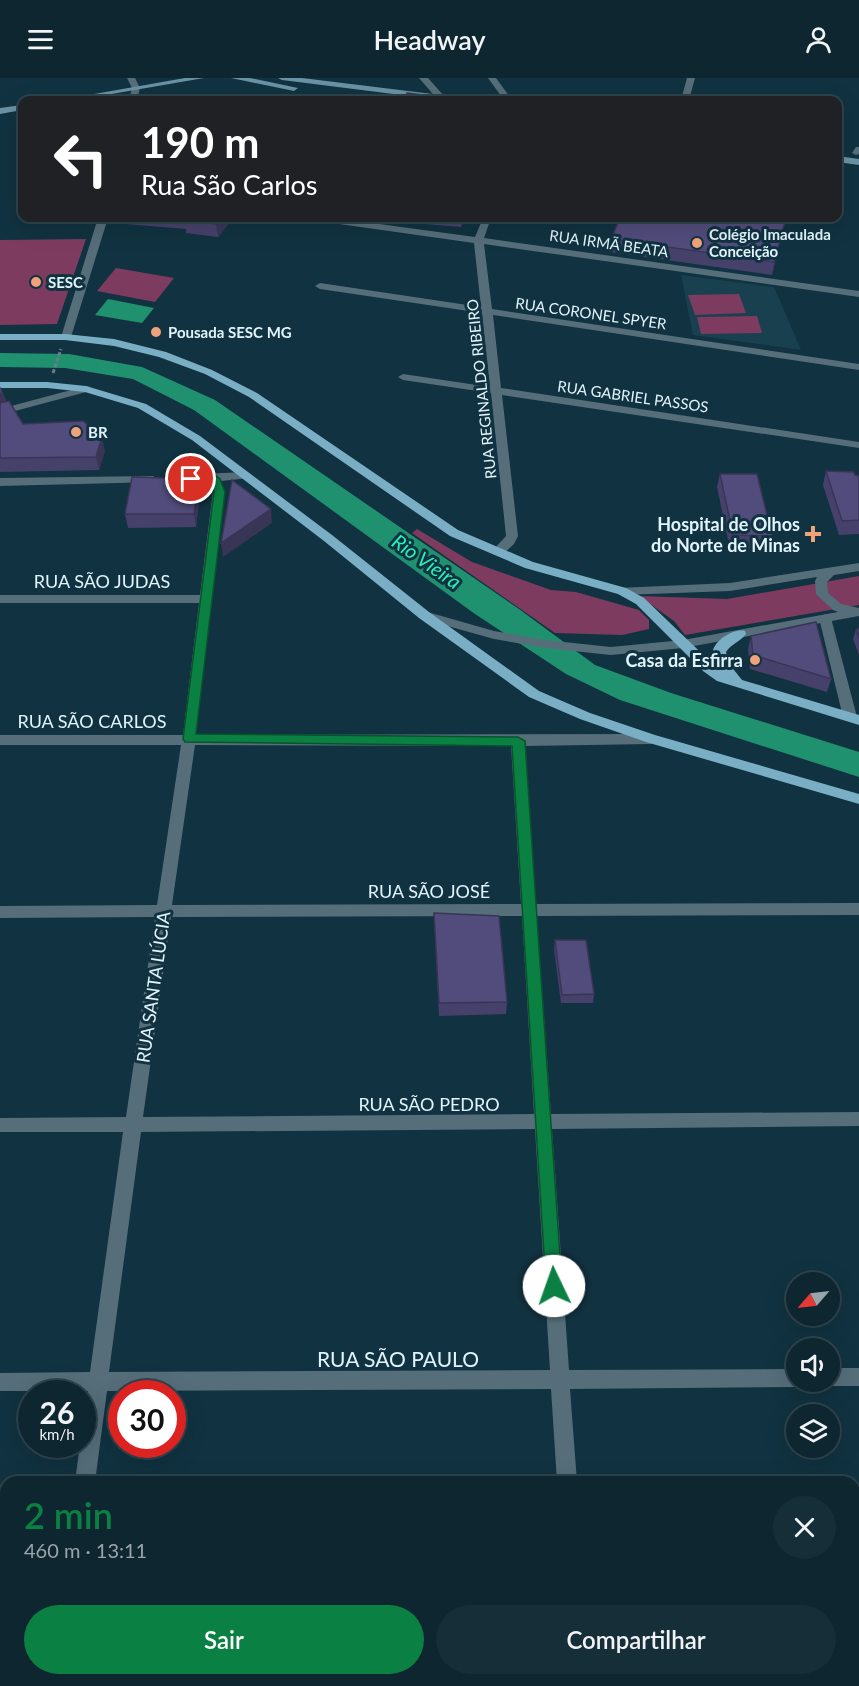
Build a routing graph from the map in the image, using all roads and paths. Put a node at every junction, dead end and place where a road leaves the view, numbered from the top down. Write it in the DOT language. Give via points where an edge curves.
graph roads {
  1 [pos="130,78"];
  2 [pos="200,78"];
  3 [pos="235,78"];
  4 [pos="282,78"];
  5 [pos="423,78"];
  6 [pos="492,78"];
  7 [pos="691,78"];
  8 [pos="308,83"];
  9 [pos="136,88"];
  10 [pos="88,96"];
  11 [pos="134,96"];
  12 [pos="368,96"];
  13 [pos="423,96"];
  14 [pos="439,96"];
  15 [pos="505,96"];
  16 [pos="685,96"];
  17 [pos="18,109"];
  18 [pos="0,111"];
  19 [pos="842,152"];
  20 [pos="858,155"];
  21 [pos="842,158"];
  22 [pos="102,222"];
  23 [pos="347,222"];
  24 [pos="486,222"];
  25 [pos="479,240"];
  26 [pos="320,286"];
  27 [pos="859,294"];
  28 [pos="488,313"];
  29 [pos="0,337"];
  30 [pos="64,341"];
  31 [pos="859,367"];
  32 [pos="403,377"];
  33 [pos="51,379"];
  34 [pos="0,385"];
  35 [pos="86,389"];
  36 [pos="497,392"];
  37 [pos="0,412"];
  38 [pos="859,445"];
  39 [pos="246,476"];
  40 [pos="0,482"];
  41 [pos="217,485"];
  42 [pos="498,552"];
  43 [pos="859,567"];
  44 [pos="829,573"];
  45 [pos="622,591"];
  46 [pos="0,599"];
  47 [pos="205,599"];
  48 [pos="857,612"];
  49 [pos="424,615"];
  50 [pos="825,618"];
  51 [pos="740,634"];
  52 [pos="683,644"];
  53 [pos="743,686"];
  54 [pos="854,718"];
  55 [pos="189,739"];
  56 [pos="651,739"];
  57 [pos="0,740"];
  58 [pos="518,741"];
  59 [pos="859,799"];
  60 [pos="859,909"];
  61 [pos="530,910"];
  62 [pos="0,912"];
  63 [pos="164,913"];
  64 [pos="859,1119"];
  65 [pos="544,1123"];
  66 [pos="133,1124"];
  67 [pos="0,1125"];
  68 [pos="840,1377"];
  69 [pos="859,1377"];
  70 [pos="786,1378"];
  71 [pos="560,1379"];
  72 [pos="100,1381"];
  73 [pos="0,1382"];
  74 [pos="86,1476"];
  75 [pos="567,1476"];
  1 -- 9 [label="street"];
  2 -- 9 [label="main road"];
  3 -- 8 [label="main road"];
  4 -- 8 [label="main road"];
  5 -- 14 [label="street"];
  6 -- 15 [label="street"];
  7 -- 16 [label="street"];
  8 -- 12 [label="main road"];
  8 -- 13 [label="main road"];
  9 -- 10 [label="main road"];
  9 -- 11 [label="street"];
  17 -- 18 [label="main road"];
  19 -- 20 [label="main road"];
  20 -- 21 [label="main road"];
  22 -- 30 [label="street"];
  23 -- 25 [label="street, RUA IRMÃ BEATA"];
  24 -- 25 [label="street, RUA REGINALDO RIBEIRO"];
  25 -- 27 [label="street, RUA IRMÃ BEATA"];
  25 -- 28 [label="street, RUA REGINALDO RIBEIRO"];
  26 -- 28 [label="street, RUA CORONEL SPYER"];
  28 -- 31 [label="street, RUA CORONEL SPYER"];
  28 -- 36 [label="street, RUA REGINALDO RIBEIRO"];
  29 -- 30 [label="main road"];
  30 -- 33 [label="path"];
  30 -- 42 [label="main road" via="136,347 177,357 218,374 446,527"];
  32 -- 36 [label="street, RUA GABRIEL PASSOS"];
  34 -- 35 [label="main road"];
  35 -- 37 [label="street"];
  35 -- 39 [label="main road" via="142,405 196,438"];
  36 -- 38 [label="street, RUA GABRIEL PASSOS"];
  36 -- 42 [label="street, RUA REGINALDO RIBEIRO" via="512,536"];
  39 -- 41 [label="street"];
  39 -- 49 [label="main road"];
  40 -- 41 [label="street"];
  41 -- 47 [label="street, RUA SANTA LÚCIA"];
  42 -- 45 [label="main road"];
  43 -- 44 [label="street"];
  44 -- 45 [label="street" via="730,587"];
  44 -- 48 [label="street" via="821,581 822,594 837,607"];
  45 -- 52 [label="main road" via="640,601"];
  46 -- 47 [label="street, RUA SÃO JUDAS"];
  47 -- 55 [label="street, RUA SANTA LÚCIA"];
  48 -- 50 [label="street"];
  49 -- 52 [label="street" via="494,635 545,644 611,651"];
  49 -- 56 [label="main road" via="534,694"];
  50 -- 51 [label="street"];
  50 -- 54 [label="street"];
  51 -- 52 [label="street"];
  51 -- 53 [label="main road" via="719,651 726,670"];
  52 -- 53 [label="main road" via="714,673"];
  53 -- 54 [label="main road"];
  55 -- 57 [label="street, RUA SÃO CARLOS"];
  55 -- 58 [label="street, RUA SÃO CARLOS"];
  55 -- 63 [label="street, RUA SANTA LÚCIA"];
  56 -- 58 [label="street, RUA SÃO CARLOS"];
  56 -- 59 [label="main road"];
  58 -- 61 [label="street"];
  60 -- 61 [label="street, RUA SÃO JOSÉ"];
  61 -- 63 [label="street, RUA SÃO JOSÉ"];
  61 -- 65 [label="street"];
  62 -- 63 [label="street, RUA SÃO JOSÉ"];
  63 -- 66 [label="street, RUA SANTA LÚCIA"];
  64 -- 65 [label="street, RUA SÃO PEDRO"];
  65 -- 66 [label="street, RUA SÃO PEDRO"];
  65 -- 71 [label="street"];
  66 -- 67 [label="street, RUA SÃO PEDRO"];
  66 -- 72 [label="street, RUA SANTA LÚCIA"];
  68 -- 69 [label="street"];
  70 -- 71 [label="street, RUA SÃO PAULO"];
  71 -- 72 [label="street, RUA SÃO PAULO"];
  71 -- 75 [label="street"];
  72 -- 73 [label="street, RUA SÃO PAULO"];
  72 -- 74 [label="street, RUA SANTA LÚCIA"];
}
